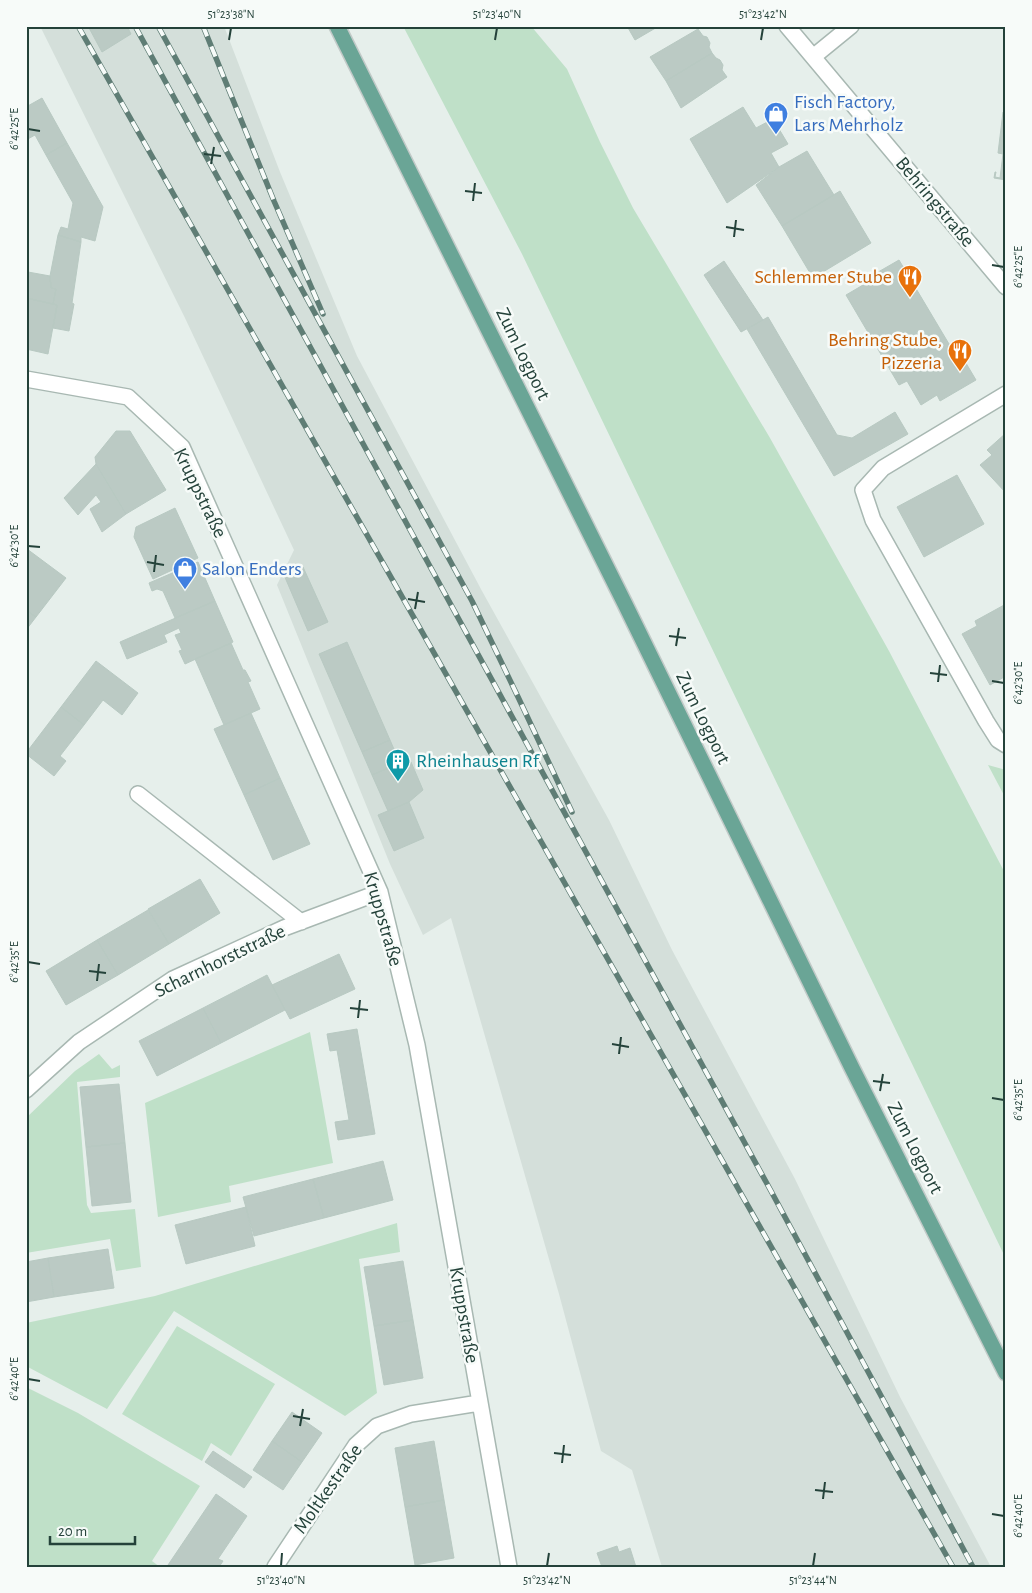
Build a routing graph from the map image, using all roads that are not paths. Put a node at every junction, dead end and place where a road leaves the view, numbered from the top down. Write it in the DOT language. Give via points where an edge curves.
graph roads {
  1 [pos="337,26"];
  2 [pos="787,26"];
  3 [pos="851,26"];
  4 [pos="813,57"];
  5 [pos="1006,286"];
  6 [pos="26,379"];
  7 [pos="1006,394"];
  8 [pos="1006,745"];
  9 [pos="138,794"];
  10 [pos="380,892"];
  11 [pos="300,922"];
  12 [pos="26,1090"];
  13 [pos="1006,1372"];
  14 [pos="479,1403"];
  15 [pos="275,1567"];
  16 [pos="509,1567"];
  1 -- 13 [label="main road, Zum Logport" via="852,1068"];
  2 -- 4 [label="street, Behringstraße"];
  3 -- 4 [label="street"];
  4 -- 5 [label="street, Behringstraße"];
  6 -- 10 [label="street, Kruppstraße" via="128,397 182,447"];
  7 -- 8 [label="street" via="883,468 863,490 873,520 977,706 998,740"];
  9 -- 11 [label="street"];
  10 -- 11 [label="street, Scharnhorststraße"];
  10 -- 14 [label="street, Kruppstraße" via="416,1045"];
  11 -- 12 [label="street, Scharnhorststraße" via="173,979 78,1042"];
  14 -- 15 [label="street, Moltkestraße" via="411,1414 377,1426 356,1445"];
  14 -- 16 [label="street, Kruppstraße"];
}
